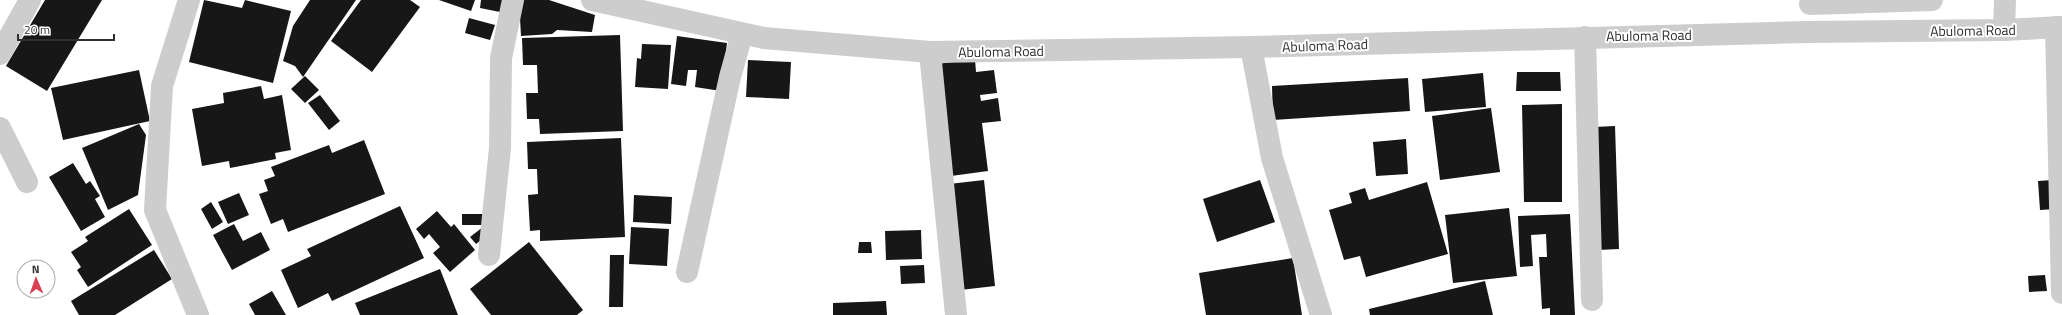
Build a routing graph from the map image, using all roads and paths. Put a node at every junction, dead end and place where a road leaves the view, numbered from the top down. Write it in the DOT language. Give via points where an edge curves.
graph roads {
  1 [pos="30,0"];
  2 [pos="189,0"];
  3 [pos="512,0"];
  4 [pos="592,0"];
  5 [pos="1932,0"];
  6 [pos="2005,0"];
  7 [pos="1806,2"];
  8 [pos="628,4"];
  9 [pos="2059,27"];
  10 [pos="2004,30"];
  11 [pos="1807,32"];
  12 [pos="742,34"];
  13 [pos="1585,37"];
  14 [pos="1250,47"];
  15 [pos="930,52"];
  16 [pos="0,54"];
  17 [pos="0,128"];
  18 [pos="27,182"];
  19 [pos="489,255"];
  20 [pos="686,272"];
  21 [pos="2062,293"];
  22 [pos="1592,300"];
  23 [pos="198,315"];
  24 [pos="956,315"];
  25 [pos="1320,315"];
  1 -- 16 [label="street"];
  2 -- 23 [label="street" via="162,86 156,210"];
  3 -- 19 [label="street" via="501,58 500,148"];
  4 -- 8 [label="street, Abuloma Road"];
  5 -- 7 [label="street"];
  6 -- 10 [label="street"];
  7 -- 11 [label="street"];
  8 -- 12 [label="street, Abuloma Road"];
  9 -- 10 [label="street, Abuloma Road"];
  9 -- 21 [label="street"];
  10 -- 11 [label="street, Abuloma Road"];
  11 -- 13 [label="street, Abuloma Road"];
  12 -- 15 [label="street, Abuloma Road"];
  12 -- 20 [label="street"];
  13 -- 14 [label="street, Abuloma Road"];
  13 -- 22 [label="street"];
  14 -- 15 [label="street, Abuloma Road"];
  14 -- 25 [label="street" via="1272,158"];
  15 -- 24 [label="street"];
  17 -- 18 [label="street"];
}
